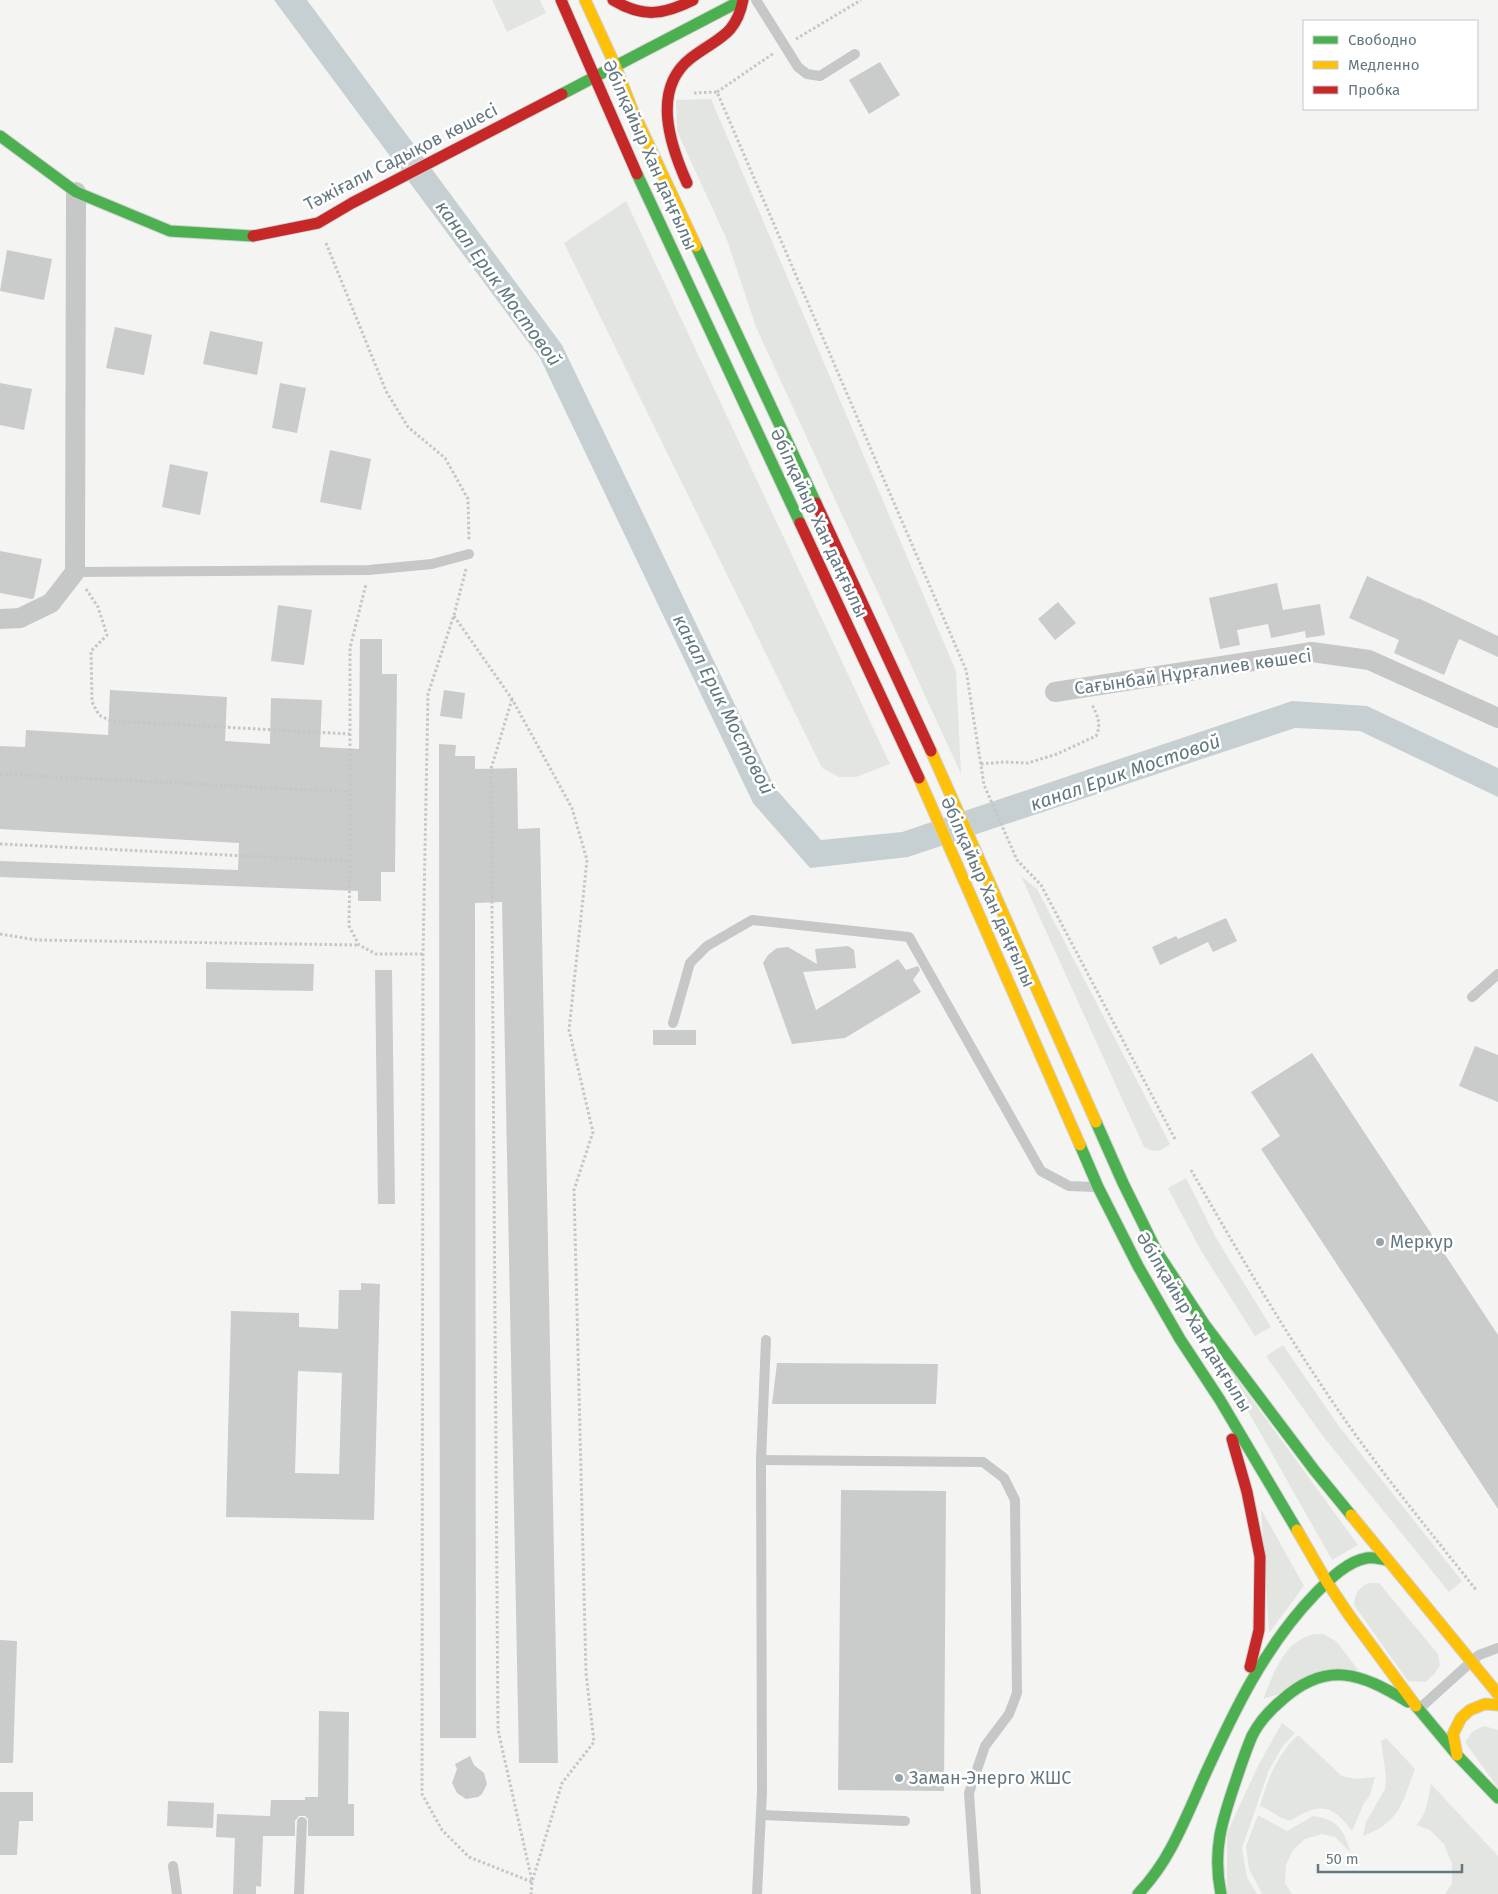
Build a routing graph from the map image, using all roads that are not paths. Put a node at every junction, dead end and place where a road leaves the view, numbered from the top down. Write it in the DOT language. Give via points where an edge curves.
graph roads {
  1 [pos="561,0"];
  2 [pos="585,0"];
  3 [pos="613,0"];
  4 [pos="693,0"];
  5 [pos="742,0"];
  6 [pos="756,0"];
  7 [pos="855,54"];
  8 [pos="615,65"];
  9 [pos="594,76"];
  10 [pos="0,136"];
  11 [pos="690,190"];
  12 [pos="76,192"];
  13 [pos="703,237"];
  14 [pos="710,276"];
  15 [pos="470,554"];
  16 [pos="75,572"];
  17 [pos="0,619"];
  18 [pos="1056,692"];
  19 [pos="1498,718"];
  20 [pos="1498,974"];
  21 [pos="1472,997"];
  22 [pos="673,1023"];
  23 [pos="1098,1187"];
  24 [pos="766,1340"];
  25 [pos="1220,1400"];
  26 [pos="761,1460"];
  27 [pos="1386,1560"];
  28 [pos="1327,1582"];
  29 [pos="1498,1648"];
  30 [pos="1470,1662"];
  31 [pos="1244,1690"];
  32 [pos="1498,1694"];
  33 [pos="1498,1704"];
  34 [pos="1419,1710"];
  35 [pos="1457,1755"];
  36 [pos="1498,1798"];
  37 [pos="761,1815"];
  38 [pos="905,1821"];
  39 [pos="302,1822"];
  40 [pos="173,1866"];
  41 [pos="177,1894"];
  42 [pos="299,1894"];
  43 [pos="757,1894"];
  44 [pos="976,1894"];
  45 [pos="1138,1894"];
  46 [pos="1221,1894"];
  1 -- 9 [label="main road, Әбілқайыр Хан даңғылы"];
  2 -- 8 [label="main road, Әбілқайыр Хан даңғылы"];
  3 -- 4 [label="main road" via="625,9 646,14 678,8"];
  5 -- 8 [label="main road, Тәжіғали Садықов көшесі"];
  5 -- 11 [label="main road" via="740,15 730,32 682,66 668,94 666,121 674,154"];
  6 -- 7 [label="lane" via="798,67 807,74 820,76"];
  8 -- 9 [label="main road, Тәжіғали Садықов көшесі"];
  8 -- 14 [label="main road, Әбілқайыр Хан даңғылы" via="632,109"];
  9 -- 12 [label="main road, Тәжіғали Садықов көшесі" via="318,223 255,236 170,230"];
  9 -- 23 [label="main road, Әбілқайыр Хан даңғылы" via="924,790"];
  10 -- 12 [label="main road, Тәжіғали Садықов көшесі"];
  12 -- 16 [label="street"];
  13 -- 14 [label="main road"];
  14 -- 27 [label="main road, Әбілқайыр Хан даңғылы" via="944,779 1123,1183 1157,1252 1211,1333"];
  15 -- 16 [label="lane" via="432,564 369,570"];
  16 -- 17 [label="street" via="51,603 20,618"];
  18 -- 19 [label="street, Сағынбай Нұрғалиев көшесі" via="1312,652 1368,660"];
  20 -- 21 [label="lane"];
  22 -- 23 [label="lane" via="690,963 708,946 752,920 909,936 1041,1171 1069,1186"];
  23 -- 25 [label="main road, Әбілқайыр Хан даңғылы" via="1138,1266"];
  24 -- 26 [label="lane"];
  25 -- 28 [label="main road, Әбілқайыр Хан даңғылы"];
  25 -- 31 [label="main road" via="1247,1492 1260,1557 1259,1630"];
  26 -- 37 [label="lane"];
  26 -- 44 [label="lane" via="983,1462 1004,1478 1015,1500 1017,1693 1009,1714 985,1746 968,1793"];
  27 -- 28 [label="main road" via="1365,1558"];
  27 -- 30 [label="main road, Әбілқайыр Хан даңғылы"];
  28 -- 31 [label="main road" via="1302,1606"];
  28 -- 34 [label="main road, Әбілқайыр Хан даңғылы"];
  29 -- 30 [label="lane"];
  30 -- 32 [label="main road, Әбілқайыр Хан даңғылы"];
  30 -- 34 [label="lane"];
  31 -- 45 [label="main road" via="1170,1851"];
  33 -- 35 [label="main road" via="1485,1704 1461,1718 1453,1734"];
  34 -- 35 [label="main road, Әбілқайыр Хан даңғылы"];
  34 -- 46 [label="main road" via="1388,1688 1347,1673 1316,1676 1291,1690 1255,1728 1221,1821 1215,1856"];
  35 -- 36 [label="main road, Әбілқайыр Хан даңғылы"];
  37 -- 38 [label="lane"];
  37 -- 43 [label="lane"];
  39 -- 42 [label="lane"];
  40 -- 41 [label="lane"];
}
